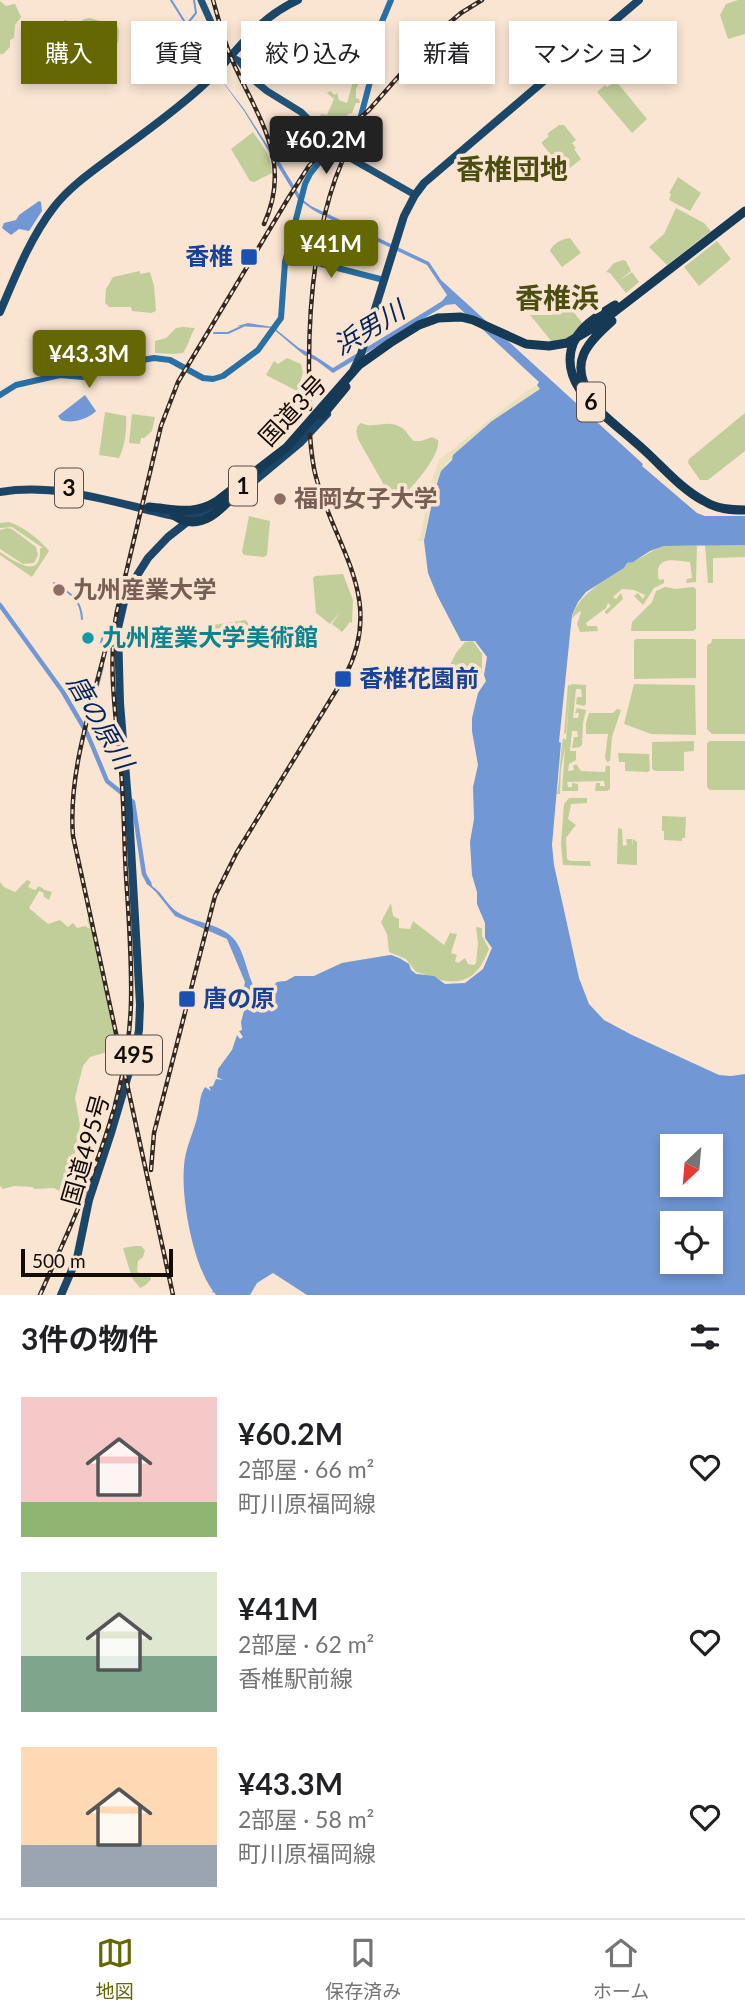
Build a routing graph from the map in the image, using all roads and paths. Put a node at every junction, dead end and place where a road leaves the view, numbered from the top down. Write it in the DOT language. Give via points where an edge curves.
graph roads {
  1 [pos="201,0"];
  2 [pos="290,0"];
  3 [pos="298,0"];
  4 [pos="391,0"];
  5 [pos="634,0"];
  6 [pos="639,0"];
  7 [pos="233,50"];
  8 [pos="333,146"];
  9 [pos="69,188"];
  10 [pos="413,194"];
  11 [pos="745,212"];
  12 [pos="287,255"];
  13 [pos="676,265"];
  14 [pos="383,280"];
  15 [pos="655,282"];
  16 [pos="634,301"];
  17 [pos="0,304"];
  18 [pos="0,312"];
  19 [pos="390,343"];
  20 [pos="376,355"];
  21 [pos="336,391"];
  22 [pos="0,395"];
  23 [pos="322,410"];
  24 [pos="300,433"];
  25 [pos="284,449"];
  26 [pos="273,461"];
  27 [pos="261,474"];
  28 [pos="0,490"];
  29 [pos="155,509"];
  30 [pos="745,509"];
  31 [pos="188,517"];
  32 [pos="61,1295"];
  1 -- 8 [label="main road" via="225,53 239,61 262,88 300,112"];
  2 -- 7 [label="highway" via="258,20"];
  3 -- 7 [label="highway" via="260,23"];
  4 -- 8 [label="main road" via="378,31 358,125"];
  5 -- 10 [label="highway, 国道3号" via="430,172"];
  6 -- 10 [label="highway, 国道3号"];
  7 -- 9 [label="highway" via="187,96"];
  8 -- 10 [label="main road"];
  8 -- 12 [label="main road" via="310,174"];
  9 -- 17 [label="highway" via="41,218"];
  9 -- 18 [label="highway" via="34,237"];
  10 -- 14 [label="highway, 国道3号" via="400,219"];
  11 -- 13 [label="highway"];
  11 -- 16 [label="highway, 1"];
  12 -- 14 [label="main road"];
  12 -- 22 [label="main road" via="281,318 258,350 223,376 209,379 160,358 125,362 83,377 60,375 16,385"];
  13 -- 15 [label="highway"];
  13 -- 19 [label="highway, 1" via="582,336 563,344 526,344 473,320 454,317 427,322"];
  13 -- 30 [label="highway, 6" via="584,327 572,346 572,373 586,397 692,494 714,506"];
  14 -- 24 [label="highway, 国道3号" via="359,356"];
  16 -- 20 [label="highway, 1" via="583,338 559,349 531,348 472,323 449,320 421,328"];
  16 -- 30 [label="highway, 6" via="585,349 581,367 588,393 694,492 715,504"];
  19 -- 21 [label="highway, 1" via="359,365"];
  19 -- 23 [label="highway" via="356,363"];
  20 -- 21 [label="highway, 1"];
  20 -- 23 [label="highway"];
  21 -- 31 [label="highway, 1" via="277,455"];
  23 -- 24 [label="highway"];
  23 -- 24 [label="highway" via="313,426"];
  24 -- 25 [label="highway, 国道3号"];
  24 -- 26 [label="highway, 国道3号"];
  24 -- 27 [label="highway, 495" via="292,450"];
  25 -- 31 [label="highway, 495"];
  25 -- 31 [label="highway, 国道3号" via="219,504"];
  26 -- 27 [label="highway, 495"];
  26 -- 31 [label="highway, 国道3号" via="217,510"];
  27 -- 31 [label="highway, 495" via="216,517 191,526"];
  28 -- 29 [label="highway, 3" via="57,490"];
  29 -- 31 [label="highway, 1"];
  29 -- 31 [label="highway, 3"];
  31 -- 32 [label="highway, 国道495号 / 495" via="138,572 118,628 139,1030 89,1200 77,1258"];
}
